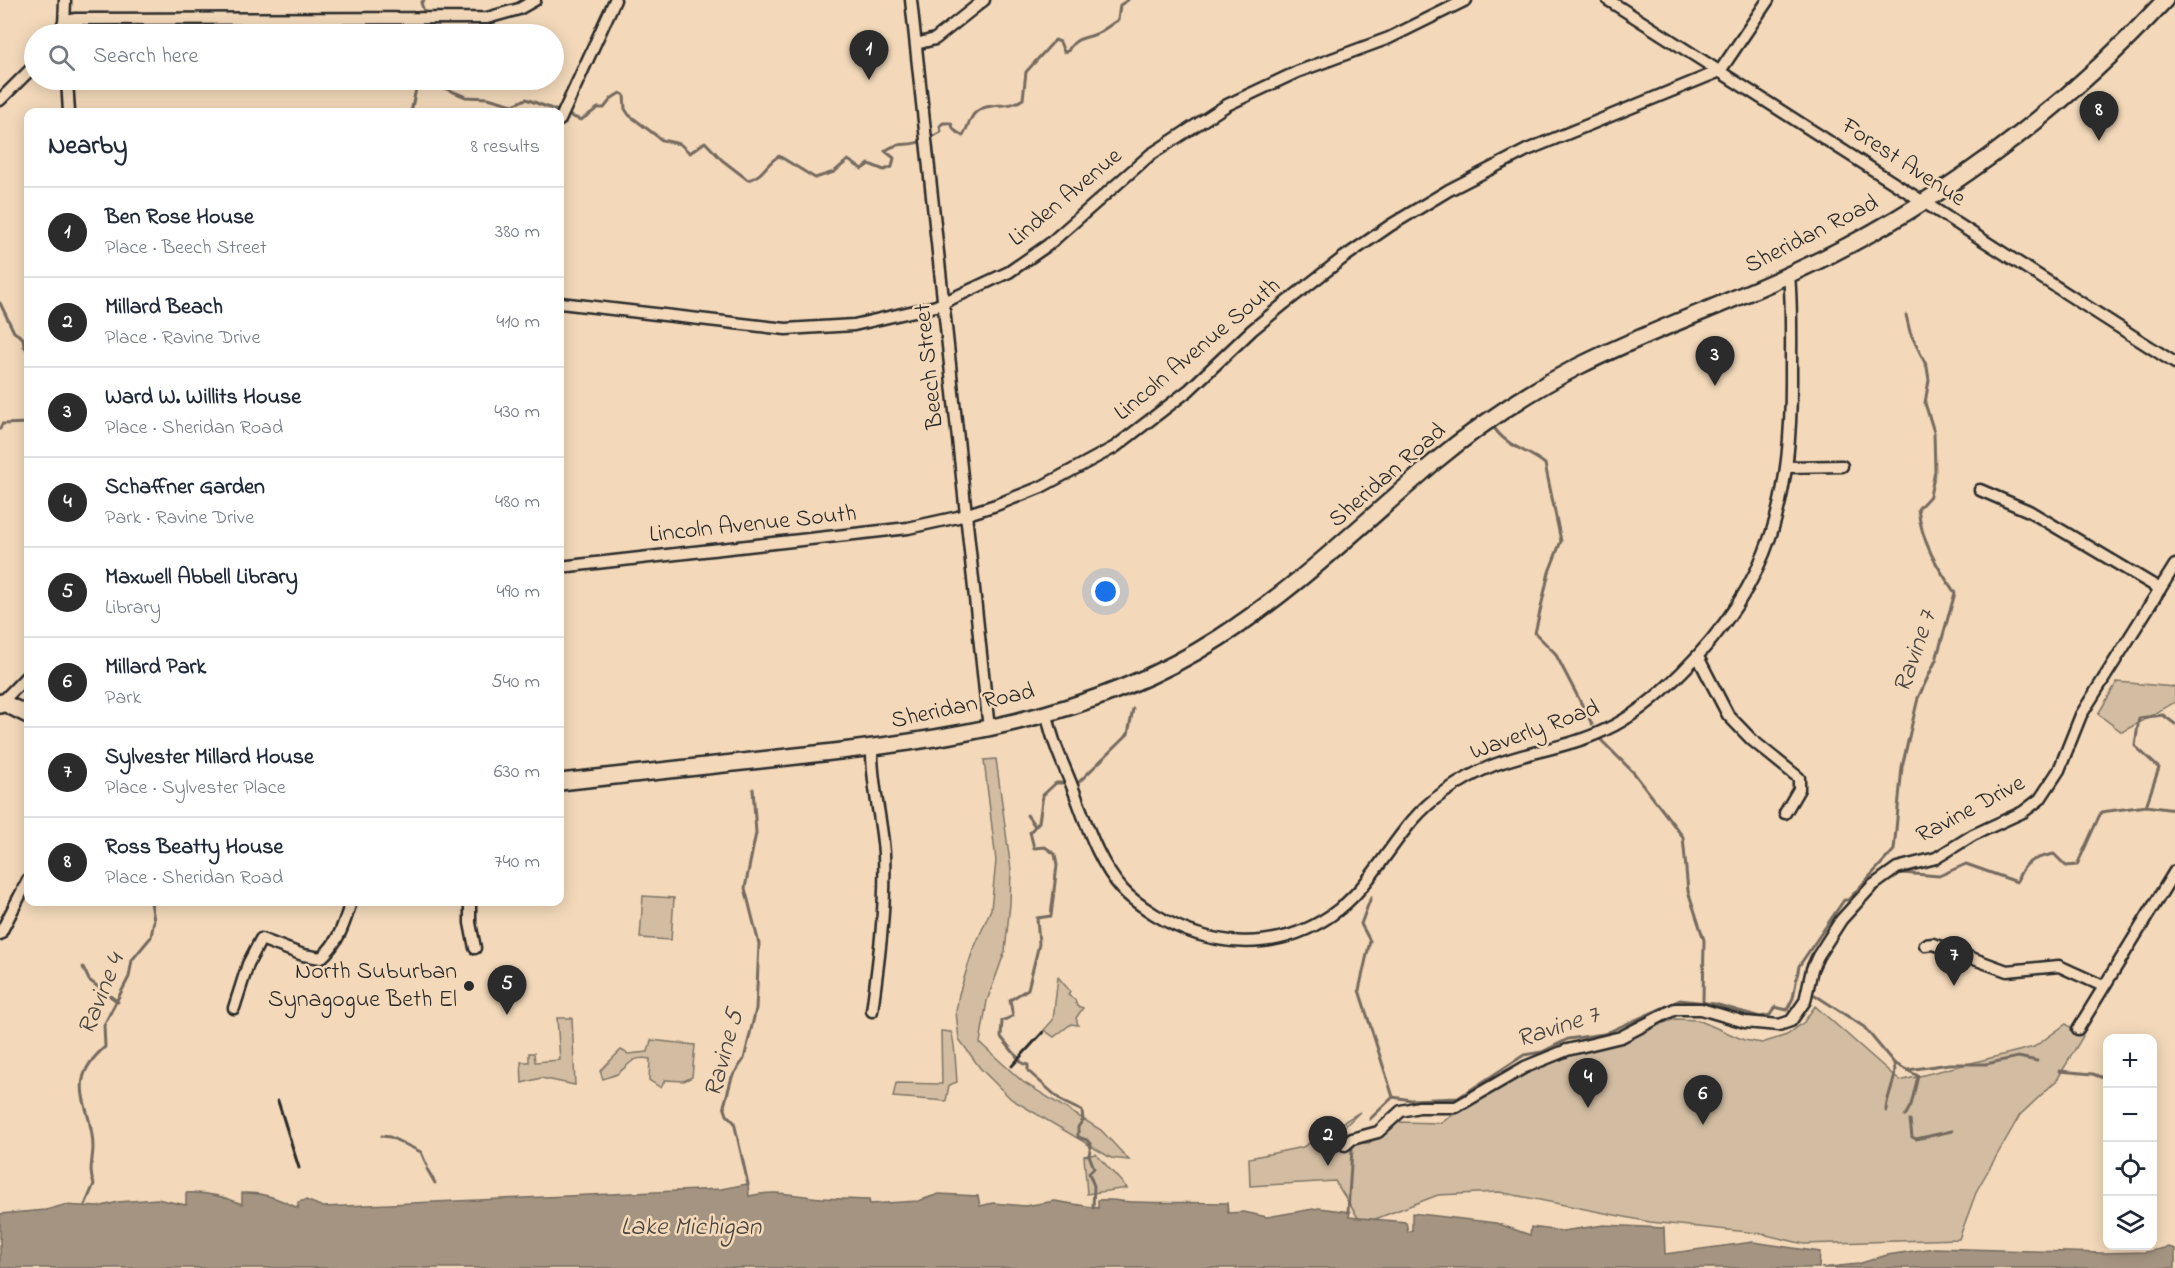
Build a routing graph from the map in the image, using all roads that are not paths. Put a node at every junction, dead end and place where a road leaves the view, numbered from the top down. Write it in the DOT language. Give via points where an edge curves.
graph roads {
  1 [pos="65,0"];
  2 [pos="535,0"];
  3 [pos="615,0"];
  4 [pos="911,0"];
  5 [pos="984,0"];
  6 [pos="1466,0"];
  7 [pos="1608,0"];
  8 [pos="1768,0"];
  9 [pos="2165,0"];
  10 [pos="64,22"];
  11 [pos="916,44"];
  12 [pos="1720,71"];
  13 [pos="24,76"];
  14 [pos="68,90"];
  15 [pos="0,100"];
  16 [pos="69,108"];
  17 [pos="564,112"];
  18 [pos="1924,201"];
  19 [pos="1789,275"];
  20 [pos="944,302"];
  21 [pos="564,303"];
  22 [pos="2175,363"];
  23 [pos="1788,466"];
  24 [pos="1842,466"];
  25 [pos="1980,490"];
  26 [pos="967,515"];
  27 [pos="2175,565"];
  28 [pos="564,567"];
  29 [pos="2160,589"];
  30 [pos="1698,657"];
  31 [pos="24,679"];
  32 [pos="1,702"];
  33 [pos="1047,712"];
  34 [pos="24,713"];
  35 [pos="988,729"];
  36 [pos="873,748"];
  37 [pos="564,782"];
  38 [pos="1785,813"];
  39 [pos="2175,871"];
  40 [pos="24,889"];
  41 [pos="349,906"];
  42 [pos="470,906"];
  43 [pos="0,934"];
  44 [pos="1925,945"];
  45 [pos="475,948"];
  46 [pos="2103,986"];
  47 [pos="234,1008"];
  48 [pos="872,1011"];
  49 [pos="2078,1029"];
  50 [pos="1345,1145"];
  1 -- 10 [label="street"];
  2 -- 10 [label="street" via="487,18"];
  3 -- 17 [label="street"];
  4 -- 11 [label="street, Beech Street"];
  5 -- 11 [label="street" via="935,39"];
  6 -- 20 [label="street, Linden Avenue" via="1389,38 1298,72 1227,105 1150,155 1048,245 1009,272"];
  7 -- 12 [label="street, Forest Avenue"];
  8 -- 12 [label="street"];
  9 -- 18 [label="street, Sheridan Road" via="2059,102"];
  11 -- 20 [label="street, Beech Street"];
  12 -- 18 [label="street, Forest Avenue"];
  12 -- 26 [label="street, Lincoln Avenue South" via="1527,150 1449,190 1343,258 1252,330 1184,394 1115,447 1041,487"];
  13 -- 15 [label="street"];
  14 -- 16 [label="street"];
  18 -- 19 [label="street, Sheridan Road"];
  18 -- 22 [label="street, Forest Avenue"];
  19 -- 23 [label="street, Waverly Road"];
  19 -- 33 [label="street, Sheridan Road" via="1625,344 1517,402 1436,460 1275,600 1214,641 1114,692"];
  20 -- 21 [label="street, Linden Avenue" via="854,325 786,329"];
  20 -- 26 [label="street, Beech Street"];
  23 -- 24 [label="street"];
  23 -- 30 [label="street, Waverly Road" via="1779,513 1756,575"];
  25 -- 29 [label="street" via="2039,517"];
  26 -- 28 [label="street, Lincoln Avenue South" via="854,535"];
  26 -- 35 [label="street, Beech Street"];
  27 -- 29 [label="street, Ravine Drive"];
  29 -- 50 [label="street, Ravine Drive" via="2081,715 2059,770 2040,799 1936,858 1897,868 1872,886 1818,956 1805,1001 1791,1021 1779,1025 1745,1022 1701,1009 1675,1009 1621,1037 1567,1050 1525,1068 1456,1107 1401,1111 1378,1132 1352,1139"];
  30 -- 33 [label="street, Waverly Road" via="1670,684 1604,731 1496,764 1462,780 1431,801 1408,824 1371,879 1332,915 1297,933 1267,942 1224,941 1182,929 1124,892 1104,865 1091,836"];
  30 -- 38 [label="street" via="1728,715 1799,778 1799,789"];
  31 -- 32 [label="street"];
  32 -- 34 [label="street"];
  33 -- 35 [label="street, Sheridan Road"];
  35 -- 36 [label="street, Sheridan Road"];
  36 -- 37 [label="street, Sheridan Road"];
  36 -- 48 [label="street" via="884,879"];
  39 -- 46 [label="street"];
  40 -- 43 [label="street"];
  41 -- 47 [label="street" via="337,939 321,958 261,939"];
  42 -- 45 [label="street"];
  44 -- 46 [label="street" via="1933,944 2007,971 2059,966"];
  46 -- 49 [label="street"];
}
